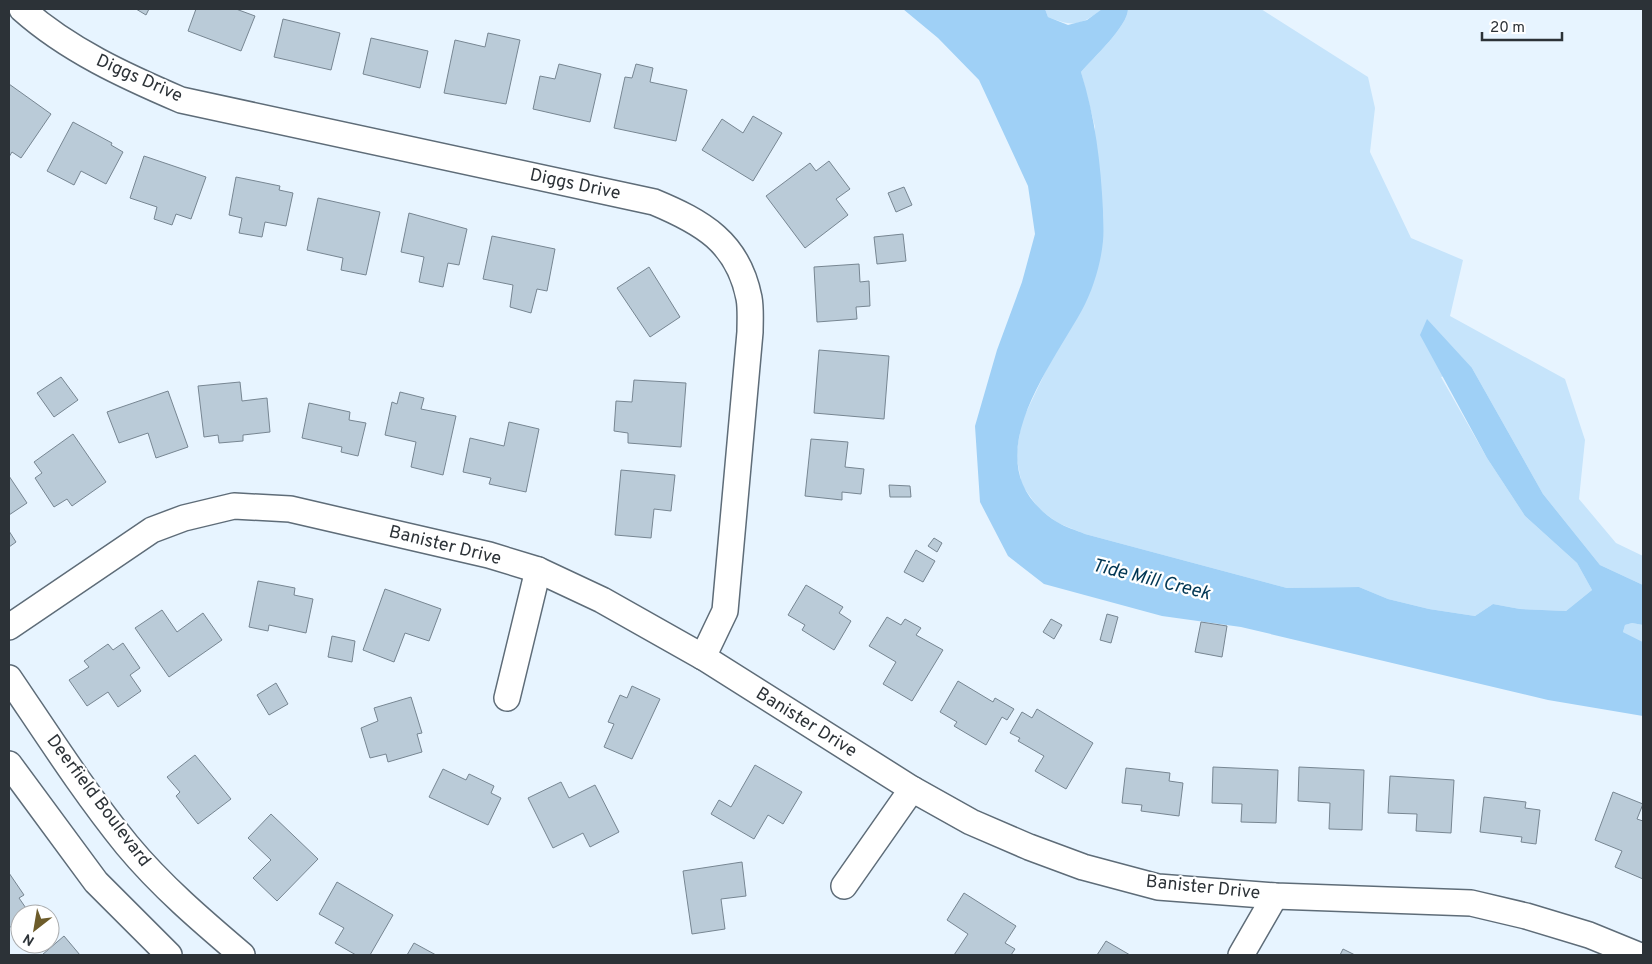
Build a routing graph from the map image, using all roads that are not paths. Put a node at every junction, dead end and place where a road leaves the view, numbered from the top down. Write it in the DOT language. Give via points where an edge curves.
graph roads {
  1 [pos="22,9"];
  2 [pos="538,570"];
  3 [pos="9,627"];
  4 [pos="703,657"];
  5 [pos="9,678"];
  6 [pos="507,698"];
  7 [pos="9,764"];
  8 [pos="912,789"];
  9 [pos="844,886"];
  10 [pos="1275,896"];
  11 [pos="169,955"];
  12 [pos="242,955"];
  13 [pos="1240,955"];
  14 [pos="1638,955"];
  1 -- 4 [label="street, Diggs Drive" via="86,55 182,100 654,202 690,217 717,235 738,266 749,298 750,332 725,610"];
  2 -- 3 [label="street, Banister Drive" via="489,555 290,509 234,506 184,518 152,530"];
  2 -- 4 [label="street, Banister Drive" via="602,600"];
  2 -- 6 [label="street"];
  4 -- 8 [label="street, Banister Drive"];
  5 -- 12 [label="street, Deerfield Boulevard" via="82,786 128,846 188,909"];
  7 -- 11 [label="street" via="96,882"];
  8 -- 9 [label="street"];
  8 -- 10 [label="street, Banister Drive" via="971,822 1083,867 1158,887"];
  10 -- 13 [label="street"];
  10 -- 14 [label="street, Banister Drive" via="1470,903 1580,932"];
}
